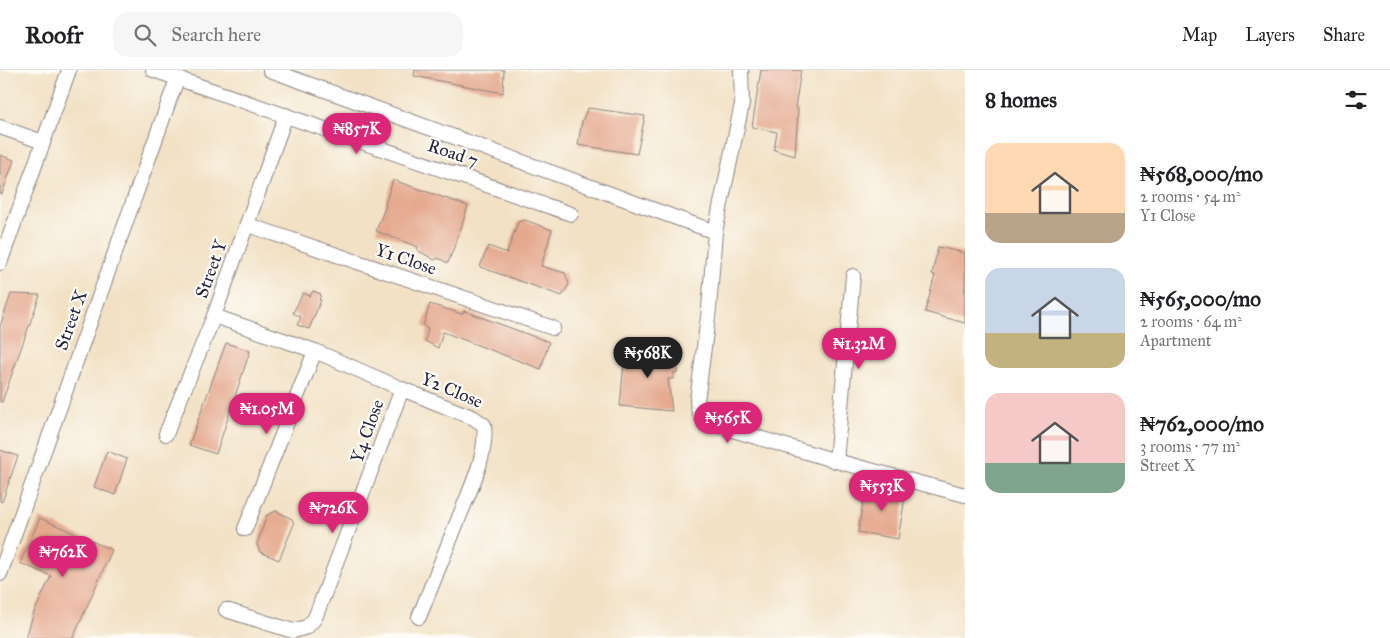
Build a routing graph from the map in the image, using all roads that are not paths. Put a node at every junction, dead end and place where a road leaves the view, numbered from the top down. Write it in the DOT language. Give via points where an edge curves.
graph roads {
  1 [pos="69,70"];
  2 [pos="153,70"];
  3 [pos="270,70"];
  4 [pos="741,70"];
  5 [pos="177,79"];
  6 [pos="286,115"];
  7 [pos="0,127"];
  8 [pos="43,142"];
  9 [pos="571,214"];
  10 [pos="248,225"];
  11 [pos="715,232"];
  12 [pos="3,243"];
  13 [pos="0,264"];
  14 [pos="853,276"];
  15 [pos="214,316"];
  16 [pos="553,328"];
  17 [pos="315,352"];
  18 [pos="402,389"];
  19 [pos="166,434"];
  20 [pos="836,461"];
  21 [pos="965,495"];
  22 [pos="245,529"];
  23 [pos="0,574"];
  24 [pos="226,610"];
  25 [pos="419,617"];
  1 -- 8 [label="street"];
  2 -- 5 [label="street, Road 7"];
  3 -- 11 [label="street"];
  4 -- 11 [label="street" via="742,104"];
  5 -- 6 [label="street, Road 7"];
  5 -- 23 [label="street, Street X"];
  6 -- 9 [label="street, Road 7"];
  6 -- 10 [label="street, Street Y"];
  7 -- 8 [label="street"];
  8 -- 12 [label="street"];
  10 -- 15 [label="street, Street Y"];
  10 -- 16 [label="street, Y1 Close"];
  11 -- 20 [label="street" via="697,401 702,420"];
  12 -- 13 [label="street"];
  14 -- 20 [label="street"];
  15 -- 17 [label="street, Y2 Close"];
  15 -- 19 [label="street, Street Y"];
  17 -- 18 [label="street, Y2 Close"];
  17 -- 22 [label="street"];
  18 -- 24 [label="street, Y4 Close" via="315,618 307,627 293,631"];
  18 -- 25 [label="street, Y2 Close" via="474,418 484,425 486,434 474,478"];
  20 -- 21 [label="street"];
}
